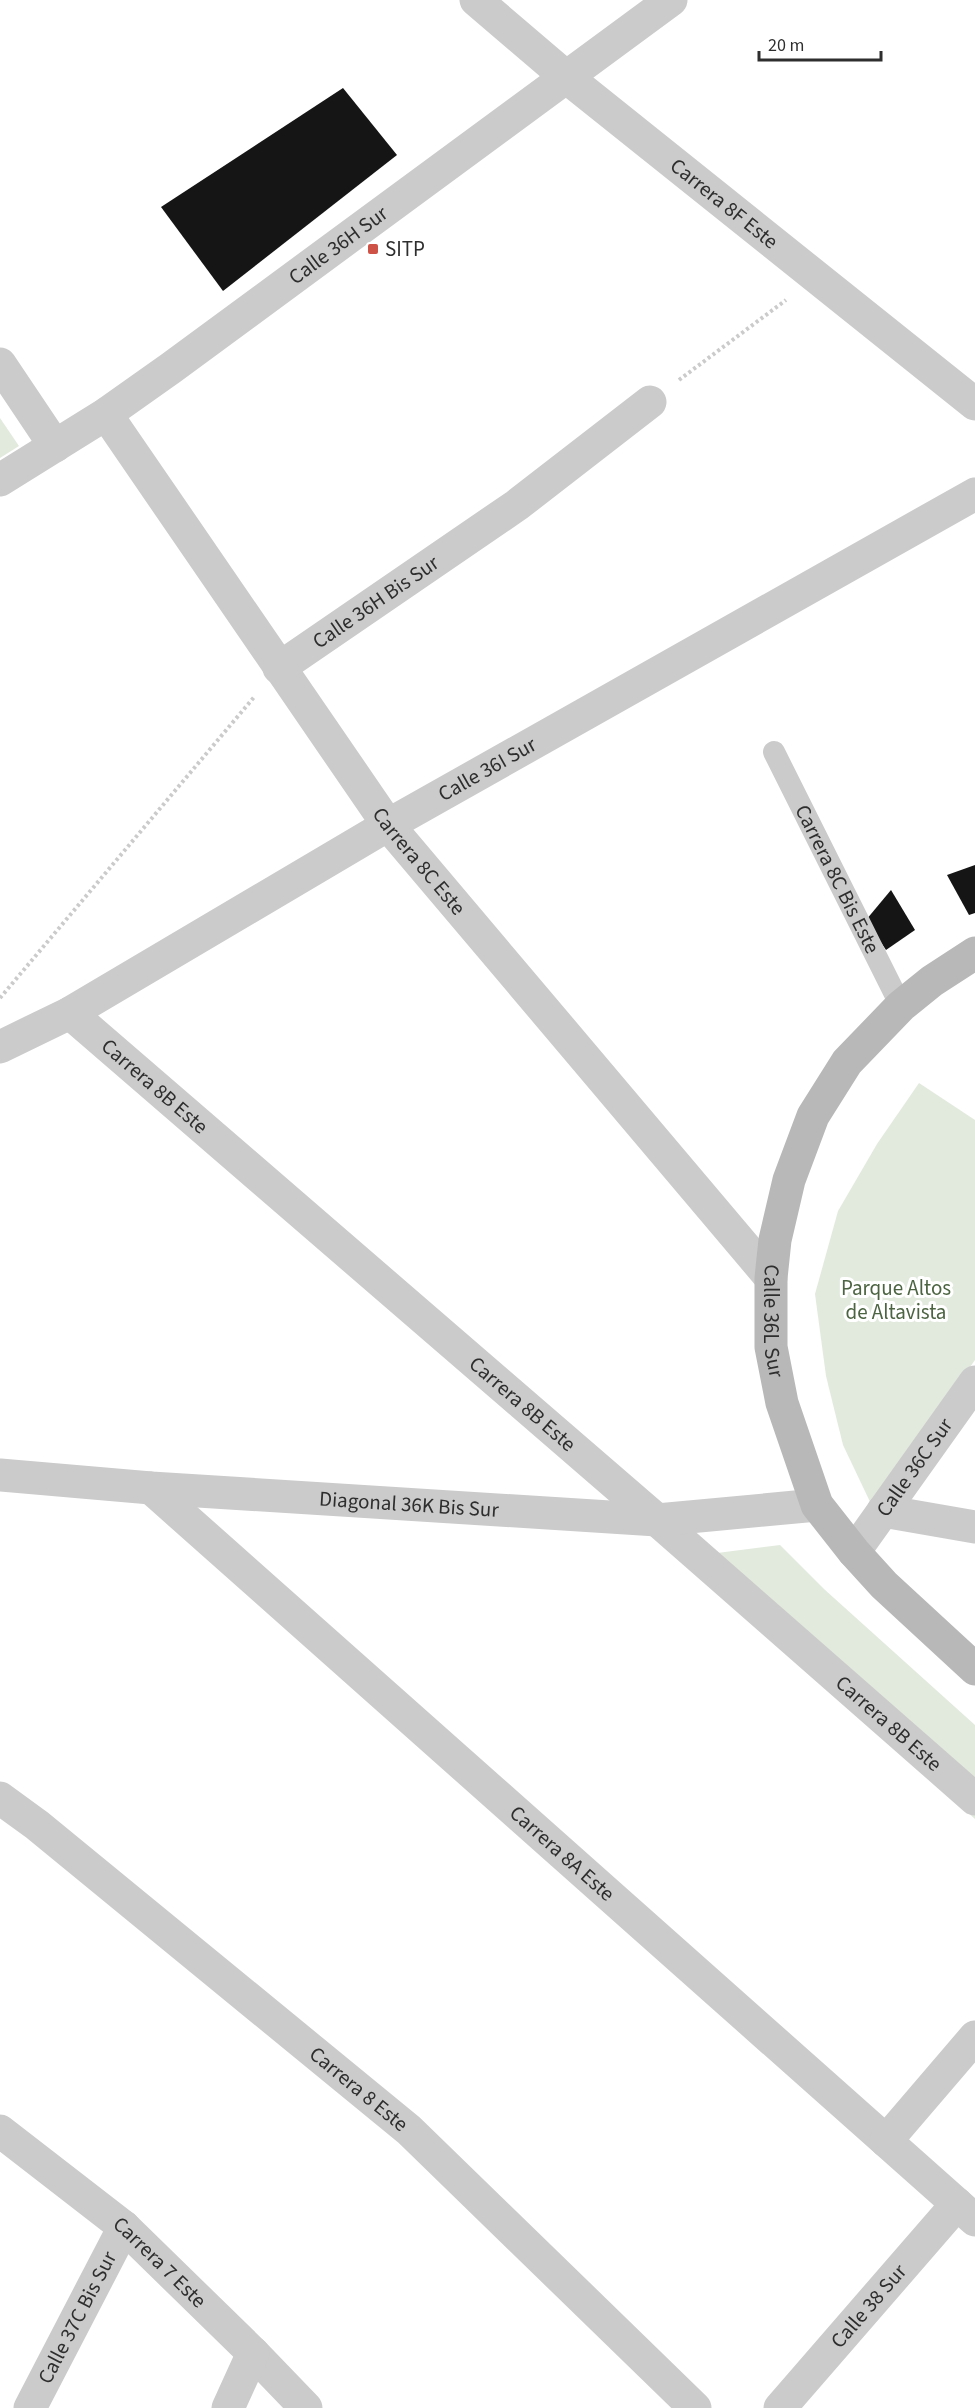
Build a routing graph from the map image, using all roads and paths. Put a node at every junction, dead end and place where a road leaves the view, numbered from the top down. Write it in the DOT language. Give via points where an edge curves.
graph roads {
  1 [pos="476,0"];
  2 [pos="671,0"];
  3 [pos="565,76"];
  4 [pos="818,277"];
  5 [pos="0,364"];
  6 [pos="650,402"];
  7 [pos="975,404"];
  8 [pos="106,414"];
  9 [pos="56,446"];
  10 [pos="0,480"];
  11 [pos="975,494"];
  12 [pos="279,668"];
  13 [pos="774,752"];
  14 [pos="388,825"];
  15 [pos="975,953"];
  16 [pos="0,998"];
  17 [pos="901,1006"];
  18 [pos="69,1013"];
  19 [pos="0,1047"];
  20 [pos="771,1278"];
  21 [pos="975,1382"];
  22 [pos="0,1475"];
  23 [pos="151,1488"];
  24 [pos="818,1505"];
  25 [pos="883,1511"];
  26 [pos="657,1520"];
  27 [pos="975,1527"];
  28 [pos="854,1552"];
  29 [pos="975,1669"];
  30 [pos="0,1798"];
  31 [pos="975,1799"];
  32 [pos="975,2037"];
  33 [pos="0,2131"];
  34 [pos="886,2140"];
  35 [pos="966,2212"];
  36 [pos="124,2227"];
  37 [pos="253,2353"];
  38 [pos="30,2408"];
  39 [pos="228,2408"];
  40 [pos="306,2408"];
  41 [pos="695,2408"];
  42 [pos="780,2408"];
  1 -- 3 [label="street, Carrera 8F Este"];
  2 -- 3 [label="street, Calle 36H Sur"];
  3 -- 4 [label="street, Carrera 8F Este"];
  3 -- 8 [label="street, Calle 36H Sur"];
  4 -- 6 [label="path"];
  4 -- 7 [label="street, Carrera 8F Este"];
  5 -- 9 [label="street"];
  6 -- 12 [label="street, Calle 36H Bis Sur" via="517,505"];
  8 -- 9 [label="street, Calle 36H Sur"];
  8 -- 12 [label="street, Carrera 8C Este"];
  9 -- 10 [label="street, Calle 36H Sur"];
  11 -- 14 [label="street, Calle 36I Sur"];
  12 -- 14 [label="street, Carrera 8C Este"];
  12 -- 16 [label="path"];
  13 -- 17 [label="lane, Carrera 8C Bis Este"];
  14 -- 18 [label="street, Calle 36I Sur"];
  14 -- 20 [label="street, Carrera 8C Este"];
  15 -- 17 [label="main road, Calle 36L Sur"];
  17 -- 20 [label="main road, Calle 36L Sur" via="847,1062 813,1116 789,1180"];
  18 -- 19 [label="street, Calle 36I Sur"];
  18 -- 26 [label="street, Carrera 8B Este"];
  20 -- 24 [label="main road, Calle 36L Sur" via="771,1347 782,1403"];
  21 -- 25 [label="street, Calle 36C Sur"];
  22 -- 23 [label="street, Diagonal 36K Bis Sur"];
  23 -- 26 [label="street, Diagonal 36K Bis Sur"];
  23 -- 34 [label="street, Carrera 8A Este"];
  24 -- 26 [label="street, Diagonal 36K Bis Sur"];
  24 -- 28 [label="main road, Calle 36L Sur"];
  25 -- 27 [label="street"];
  25 -- 28 [label="street, Calle 36C Sur"];
  26 -- 31 [label="street, Carrera 8B Este"];
  28 -- 29 [label="main road, Calle 36L Sur"];
  30 -- 41 [label="street, Carrera 8 Este" via="409,2130"];
  32 -- 34 [label="street"];
  33 -- 36 [label="street, Carrera 7 Este"];
  34 -- 35 [label="street, Carrera 8A Este"];
  35 -- 42 [label="street, Calle 38 Sur"];
  36 -- 37 [label="street, Carrera 7 Este"];
  36 -- 38 [label="street, Calle 37C Bis Sur"];
  37 -- 39 [label="street"];
  37 -- 40 [label="street, Carrera 7 Este"];
}
